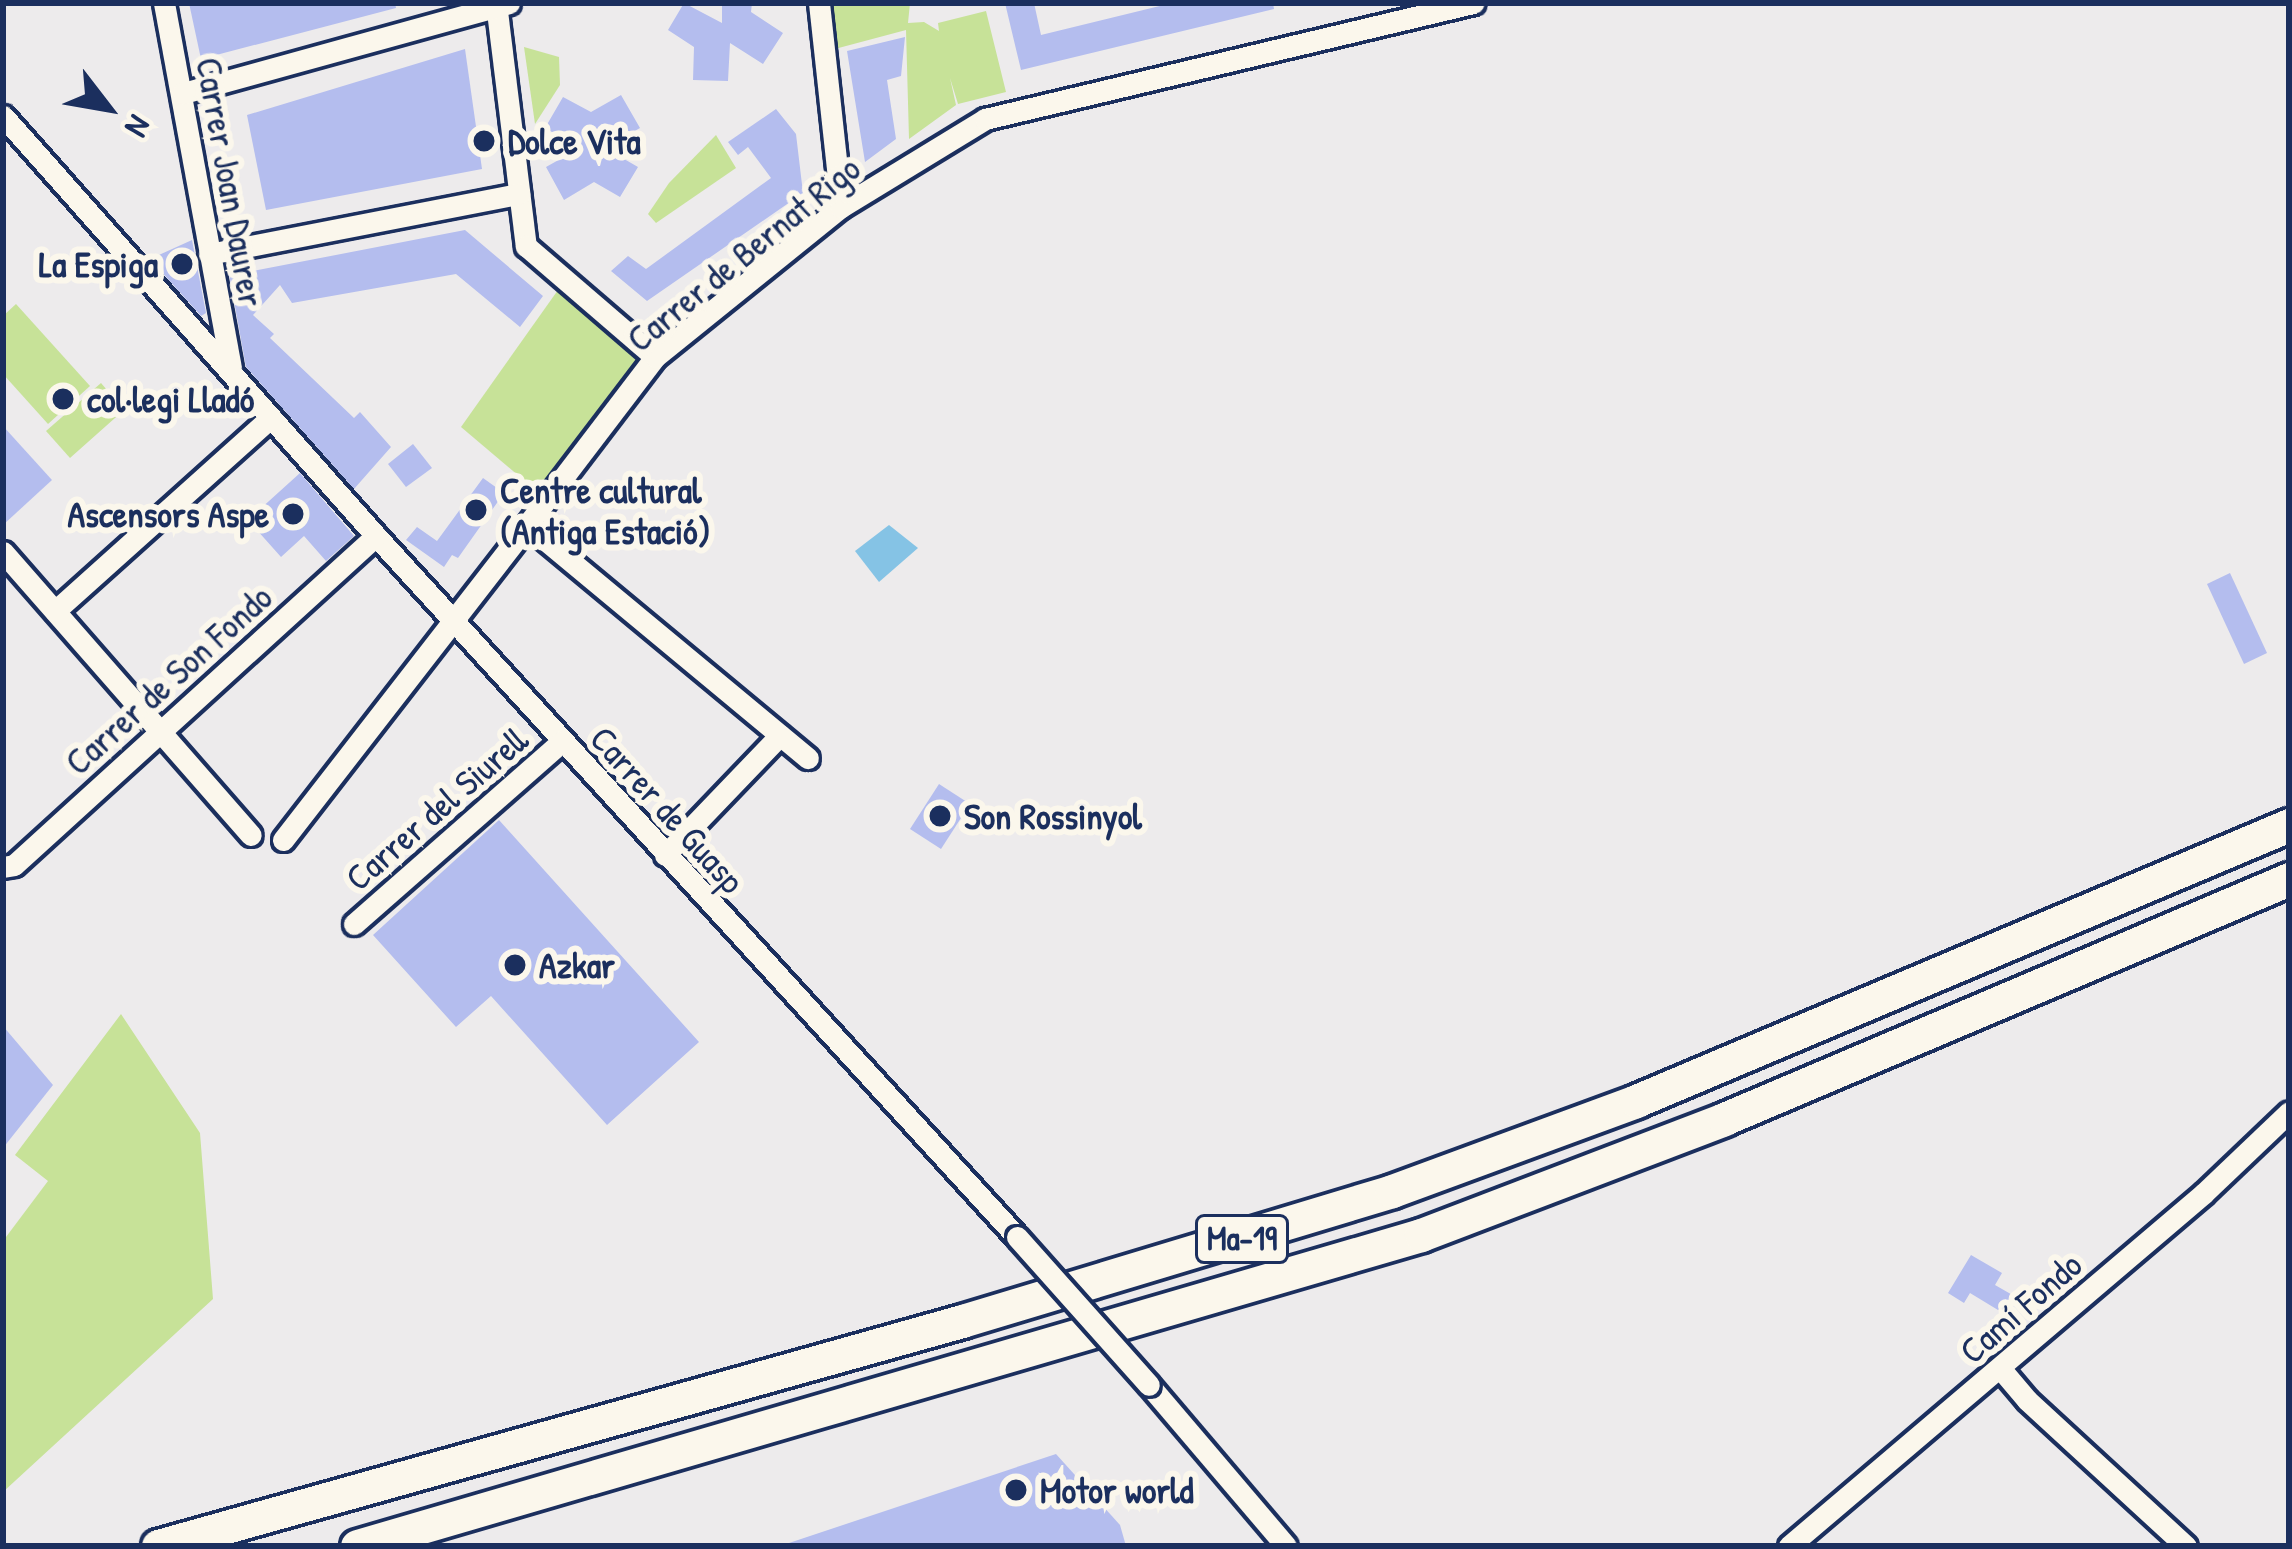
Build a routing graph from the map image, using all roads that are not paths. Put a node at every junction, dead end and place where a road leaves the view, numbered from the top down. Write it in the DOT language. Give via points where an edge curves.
graph roads {
  1 [pos="164,3"];
  2 [pos="819,3"];
  3 [pos="1473,3"];
  4 [pos="500,4"];
  5 [pos="183,93"];
  6 [pos="3,116"];
  7 [pos="519,194"];
  8 [pos="841,207"];
  9 [pos="208,254"];
  10 [pos="655,357"];
  11 [pos="232,373"];
  12 [pos="271,417"];
  13 [pos="527,525"];
  14 [pos="376,536"];
  15 [pos="3,552"];
  16 [pos="55,611"];
  17 [pos="450,618"];
  18 [pos="160,730"];
  19 [pos="780,735"];
  20 [pos="562,741"];
  21 [pos="808,758"];
  22 [pos="2289,824"];
  23 [pos="251,836"];
  24 [pos="283,840"];
  25 [pos="665,856"];
  26 [pos="3,867"];
  27 [pos="2289,879"];
  28 [pos="354,924"];
  29 [pos="2289,1112"];
  30 [pos="2000,1368"];
  31 [pos="158,1546"];
  32 [pos="357,1546"];
  33 [pos="1286,1546"];
  34 [pos="1790,1546"];
  35 [pos="2186,1546"];
  1 -- 5 [label="street, Carrer Joan Daurer"];
  2 -- 8 [label="street"];
  3 -- 8 [label="street, Carrer de Bernat Rigo" via="985,119"];
  4 -- 5 [label="street"];
  4 -- 7 [label="street"];
  5 -- 9 [label="street, Carrer Joan Daurer"];
  6 -- 11 [label="street, Carrer de Guasp"];
  7 -- 9 [label="street"];
  7 -- 10 [label="street" via="526,246"];
  8 -- 10 [label="street, Carrer de Bernat Rigo"];
  9 -- 11 [label="street, Carrer Joan Daurer"];
  10 -- 13 [label="street, Carrer de Bernat Rigo"];
  11 -- 12 [label="street, Carrer de Guasp"];
  12 -- 14 [label="street, Carrer de Guasp"];
  12 -- 16 [label="street"];
  13 -- 17 [label="street, Carrer de Bernat Rigo"];
  13 -- 19 [label="street"];
  14 -- 17 [label="street, Carrer de Guasp"];
  14 -- 18 [label="street, Carrer de Son Fondo"];
  15 -- 16 [label="street"];
  16 -- 18 [label="street"];
  17 -- 20 [label="street, Carrer de Guasp"];
  17 -- 24 [label="street, Carrer de Bernat Rigo"];
  18 -- 23 [label="street"];
  18 -- 26 [label="street, Carrer de Son Fondo"];
  19 -- 21 [label="street"];
  19 -- 25 [label="street"];
  20 -- 25 [label="street, Carrer de Guasp"];
  20 -- 28 [label="street, Carrer del Siurell"];
  22 -- 31 [label="highway, Ma-19" via="1636,1101 1392,1191 941,1327"];
  25 -- 33 [label="street, Carrer de Guasp, bridge" via="1016,1237"];
  27 -- 32 [label="highway, Ma-19" via="1674,1140 1420,1235"];
  29 -- 30 [label="street, Camí Fondo"];
  30 -- 34 [label="street, Camí Fondo"];
  30 -- 35 [label="street"];
}
